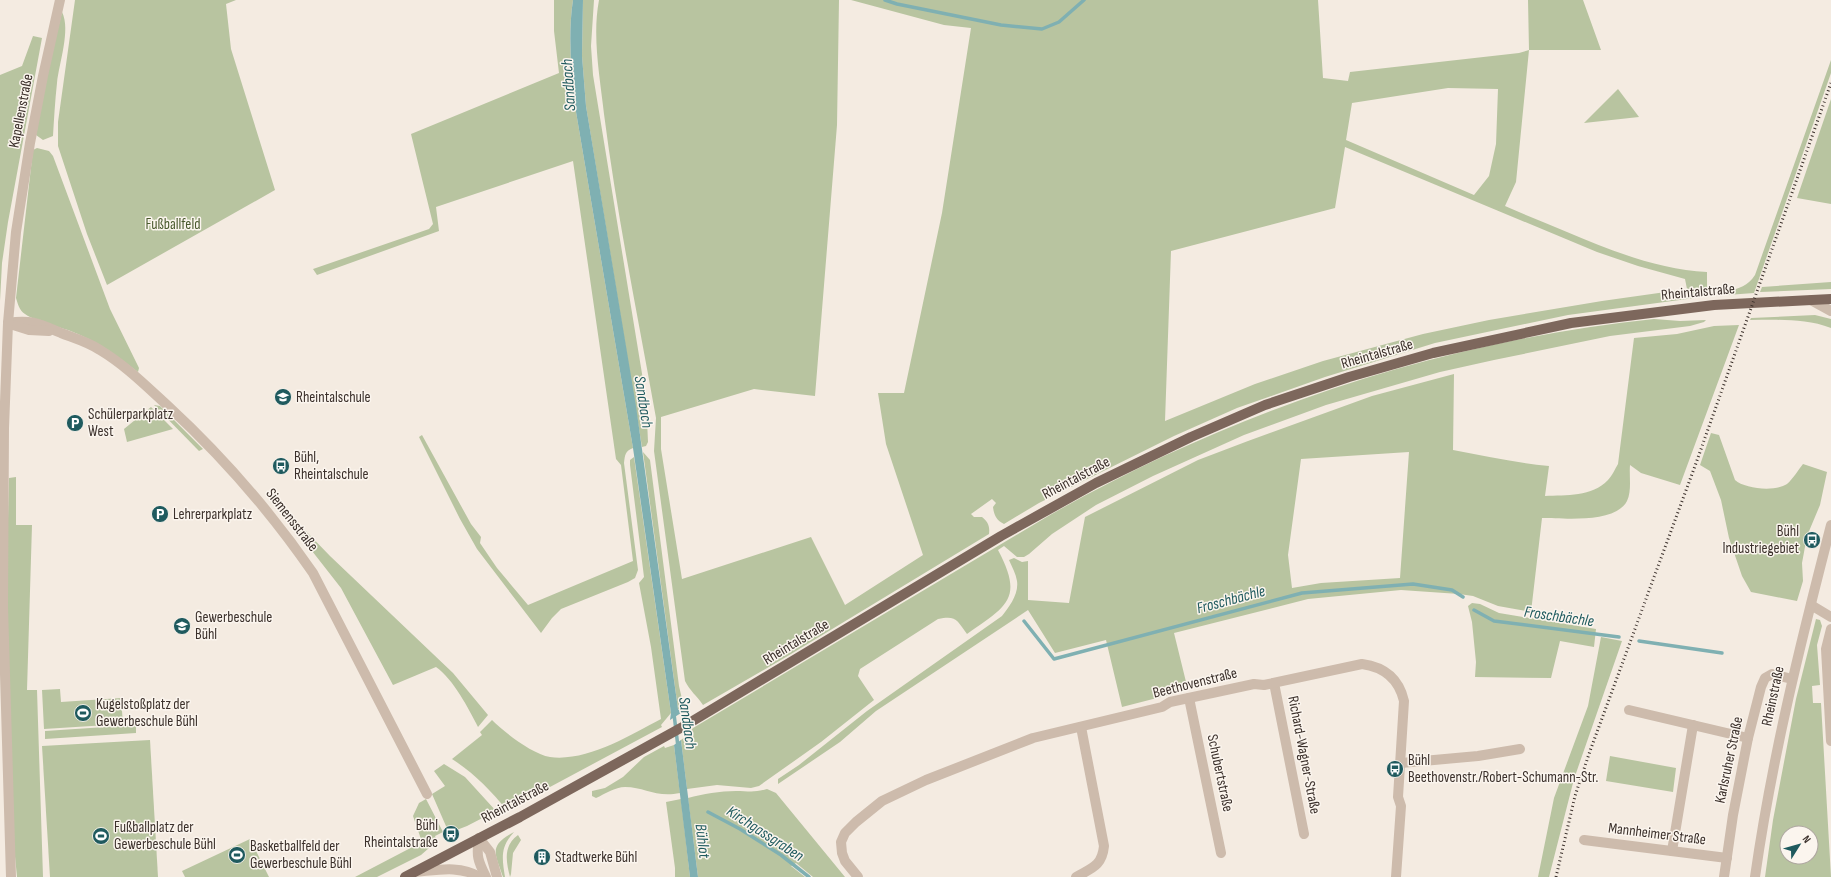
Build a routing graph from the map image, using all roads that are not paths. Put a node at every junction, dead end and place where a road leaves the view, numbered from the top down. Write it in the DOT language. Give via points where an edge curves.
graph roads {
  1 [pos="60,0"];
  2 [pos="1831,299"];
  3 [pos="1810,300"];
  4 [pos="1831,311"];
  5 [pos="8,323"];
  6 [pos="1831,525"];
  7 [pos="1811,605"];
  8 [pos="1831,617"];
  9 [pos="1831,629"];
  10 [pos="1792,679"];
  11 [pos="1274,683"];
  12 [pos="1189,698"];
  13 [pos="1629,710"];
  14 [pos="1694,725"];
  15 [pos="1081,727"];
  16 [pos="1748,738"];
  17 [pos="1831,741"];
  18 [pos="1520,749"];
  19 [pos="1401,763"];
  20 [pos="427,794"];
  21 [pos="1304,834"];
  22 [pos="479,838"];
  23 [pos="1584,840"];
  24 [pos="1672,851"];
  25 [pos="1220,854"];
  26 [pos="1726,858"];
  27 [pos="415,872"];
  28 [pos="11,877"];
  29 [pos="405,877"];
  30 [pos="480,877"];
  31 [pos="486,877"];
  32 [pos="497,877"];
  33 [pos="858,877"];
  34 [pos="1076,877"];
  35 [pos="1396,877"];
  36 [pos="1724,877"];
  37 [pos="1755,877"];
  1 -- 5 [label="street, Kapellenstraße" via="30,143 16,232"];
  2 -- 3 [label="main road, Rheintalstraße"];
  3 -- 4 [label="street"];
  3 -- 22 [label="main road, Rheintalstraße" via="1714,305 1571,323 1433,353 1265,405 1191,437 1076,494 981,547 686,725"];
  5 -- 20 [label="street, Siemensstraße" via="36,323 99,349 140,380 190,426 226,464 290,539 313,573"];
  5 -- 28 [label="street, Kapellenstraße" via="4,428 3,607"];
  6 -- 7 [label="street, Rheinstraße"];
  7 -- 8 [label="street"];
  7 -- 10 [label="street, Rheinstraße"];
  9 -- 17 [label="street" via="1826,649"];
  10 -- 16 [label="street, Karlsruher Straße" via="1772,674 1765,678"];
  10 -- 37 [label="street, Rheinstraße" via="1774,763"];
  11 -- 12 [label="street, Beethovenstraße" via="1254,684"];
  11 -- 19 [label="street, Beethovenstraße" via="1362,664 1383,670 1397,684 1404,701"];
  11 -- 21 [label="street, Richard-Wagner-Straße"];
  12 -- 15 [label="street, Beethovenstraße"];
  12 -- 25 [label="street, Schubertstraße"];
  13 -- 14 [label="street"];
  14 -- 16 [label="street"];
  14 -- 24 [label="street"];
  15 -- 33 [label="street, Beethovenstraße" via="1016,744 896,793 874,807 845,833 841,842 845,861"];
  15 -- 34 [label="street" via="1104,855 1100,862"];
  16 -- 26 [label="street, Karlsruher Straße"];
  18 -- 19 [label="street" via="1478,756"];
  19 -- 35 [label="street, Beethovenstraße"];
  22 -- 27 [label="main road, Rheintalstraße"];
  22 -- 31 [label="street" via="477,854"];
  22 -- 32 [label="street" via="490,852"];
  23 -- 24 [label="street, Mannheimer Straße"];
  24 -- 26 [label="street, Mannheimer Straße"];
  26 -- 36 [label="street, Karlsruher Straße"];
  27 -- 29 [label="main road, Rheintalstraße"];
  27 -- 30 [label="street" via="457,869"];
}
